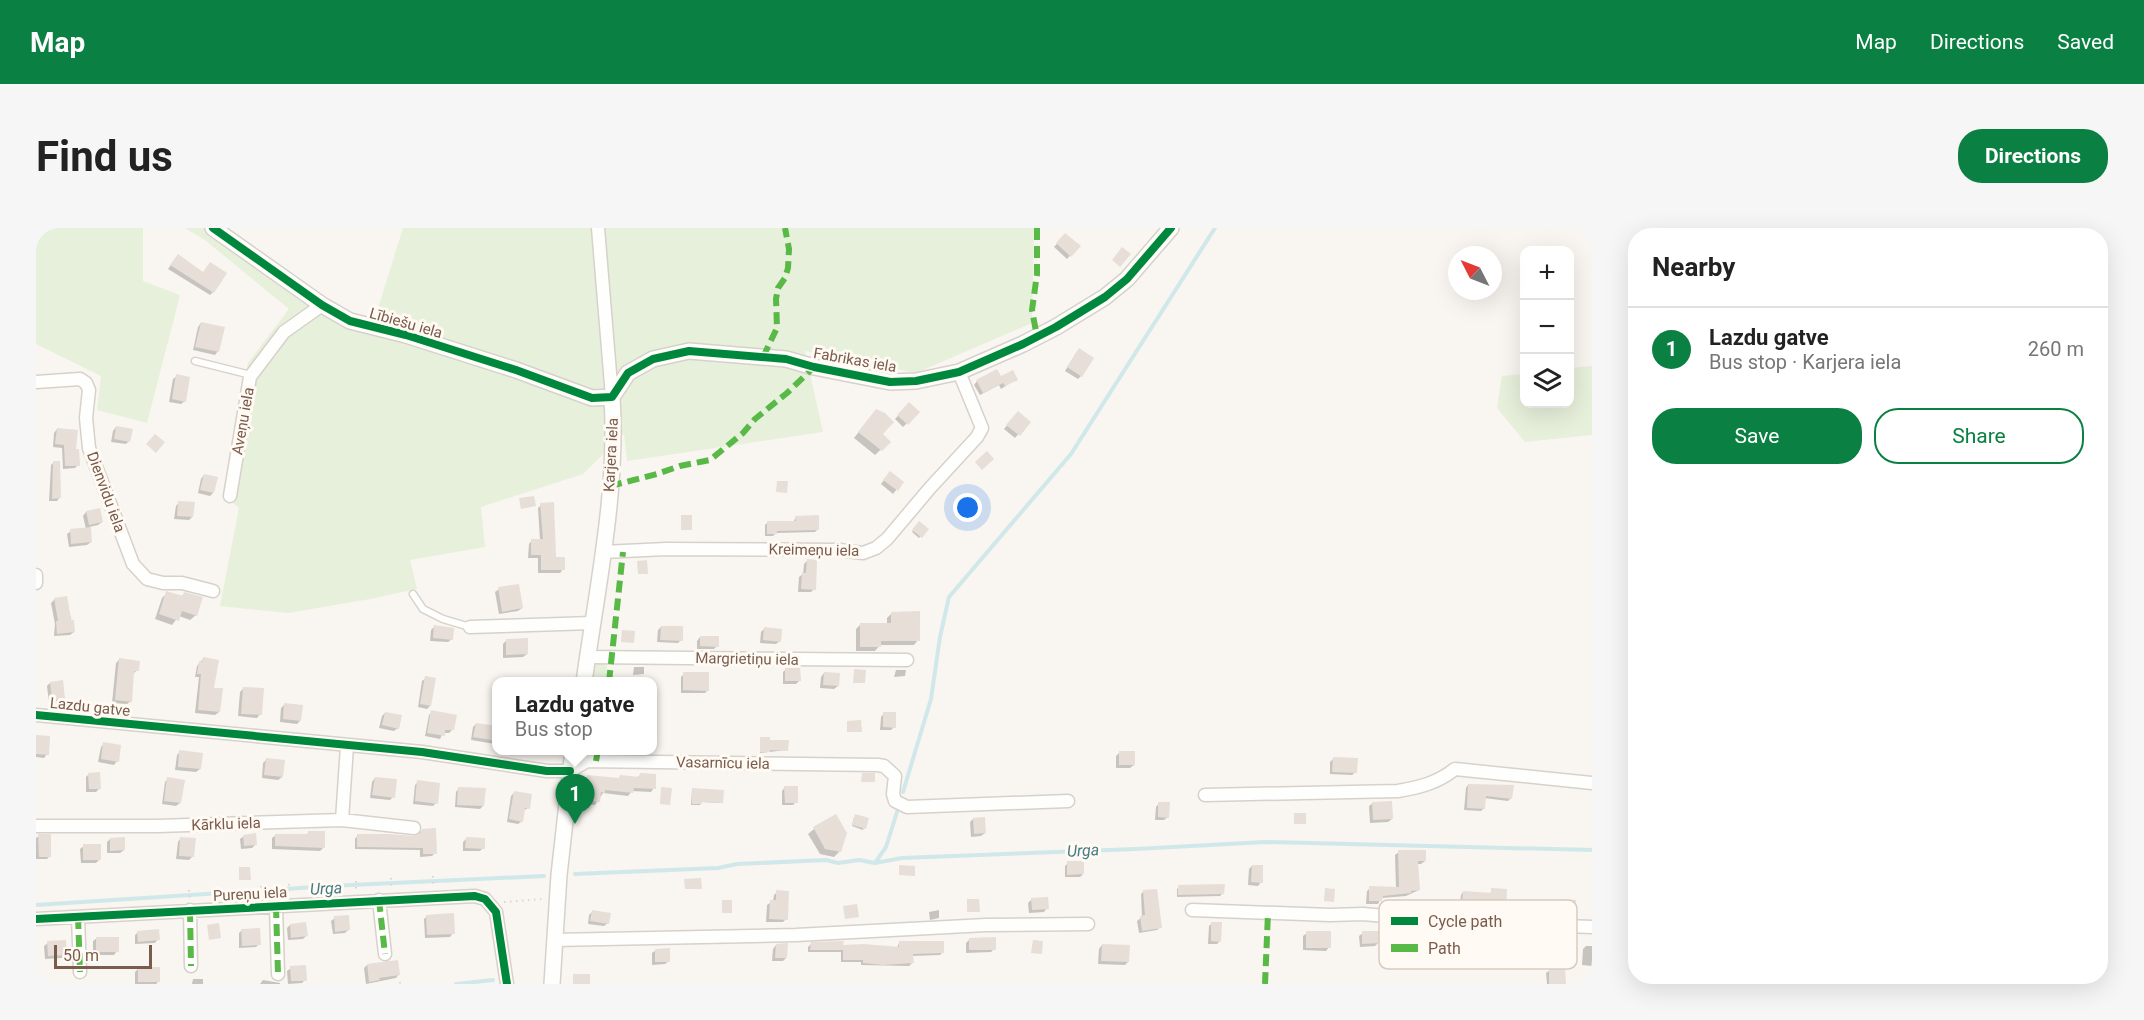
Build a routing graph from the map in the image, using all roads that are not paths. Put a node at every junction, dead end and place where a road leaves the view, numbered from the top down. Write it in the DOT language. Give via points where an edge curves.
graph roads {
  1 [pos="213,228"];
  2 [pos="598,228"];
  3 [pos="1171,228"];
  4 [pos="322,305"];
  5 [pos="195,361"];
  6 [pos="959,372"];
  7 [pos="251,375"];
  8 [pos="36,382"];
  9 [pos="612,397"];
  10 [pos="230,496"];
  11 [pos="603,552"];
  12 [pos="36,575"];
  13 [pos="36,583"];
  14 [pos="213,591"];
  15 [pos="412,594"];
  16 [pos="592,623"];
  17 [pos="470,627"];
  18 [pos="587,657"];
  19 [pos="906,660"];
  20 [pos="584,677"];
  21 [pos="36,714"];
  22 [pos="347,746"];
  23 [pos="572,755"];
  24 [pos="570,771"];
  25 [pos="1592,783"];
  26 [pos="1205,795"];
  27 [pos="1068,801"];
  28 [pos="342,820"];
  29 [pos="36,826"];
  30 [pos="414,828"];
  31 [pos="380,900"];
  32 [pos="190,906"];
  33 [pos="276,906"];
  34 [pos="1192,910"];
  35 [pos="1379,915"];
  36 [pos="78,917"];
  37 [pos="36,919"];
  38 [pos="1088,924"];
  39 [pos="1577,926"];
  40 [pos="1592,927"];
  41 [pos="554,940"];
  42 [pos="385,954"];
  43 [pos="191,966"];
  44 [pos="80,972"];
  45 [pos="278,974"];
  46 [pos="507,984"];
  47 [pos="552,984"];
  1 -- 4 [label="street, Lībiešu iela"];
  2 -- 9 [label="street, Karjera iela"];
  3 -- 6 [label="street, Fabrikas iela" via="1127,279 1105,297 1023,344"];
  4 -- 7 [label="street, Aveņu iela" via="284,332"];
  4 -- 9 [label="street, Lībiešu iela" via="350,321 516,370 592,398"];
  5 -- 7 [label="lane"];
  6 -- 9 [label="street, Fabrikas iela" via="890,382 786,359 689,351 653,359 636,368"];
  6 -- 11 [label="street, Kreimeņu iela" via="982,428 876,548 863,553 666,549"];
  7 -- 10 [label="street, Aveņu iela"];
  8 -- 14 [label="street, Dienvidu iela" via="81,379 89,390 89,448 133,564 147,579"];
  9 -- 11 [label="street, Karjera iela" via="613,455"];
  11 -- 16 [label="street, Karjera iela"];
  12 -- 13 [label="street"];
  15 -- 17 [label="lane" via="423,609"];
  16 -- 17 [label="street"];
  16 -- 18 [label="street, Karjera iela"];
  18 -- 19 [label="street, Margrietiņu iela"];
  18 -- 20 [label="street, Karjera iela"];
  21 -- 22 [label="street, Lazdu gatve"];
  22 -- 24 [label="street, Lazdu gatve"];
  22 -- 28 [label="street"];
  23 -- 24 [label="street"];
  24 -- 27 [label="street, Vasarnīcu iela" via="587,761 878,765 895,776 895,801 907,807"];
  24 -- 41 [label="street"];
  25 -- 26 [label="street" via="1455,769 1426,787 1398,791"];
  28 -- 29 [label="street, Kārklu iela"];
  28 -- 30 [label="street, Kārklu iela"];
  31 -- 33 [label="street, Pureņu iela"];
  31 -- 42 [label="street"];
  31 -- 46 [label="street, Pureņu iela" via="465,896 485,899 493,906 499,923"];
  32 -- 33 [label="street, Pureņu iela"];
  32 -- 36 [label="street, Pureņu iela"];
  32 -- 43 [label="street"];
  33 -- 45 [label="street"];
  34 -- 35 [label="street"];
  36 -- 37 [label="street, Pureņu iela"];
  36 -- 44 [label="street"];
  38 -- 41 [label="street"];
  39 -- 40 [label="street"];
  41 -- 47 [label="street"];
}
